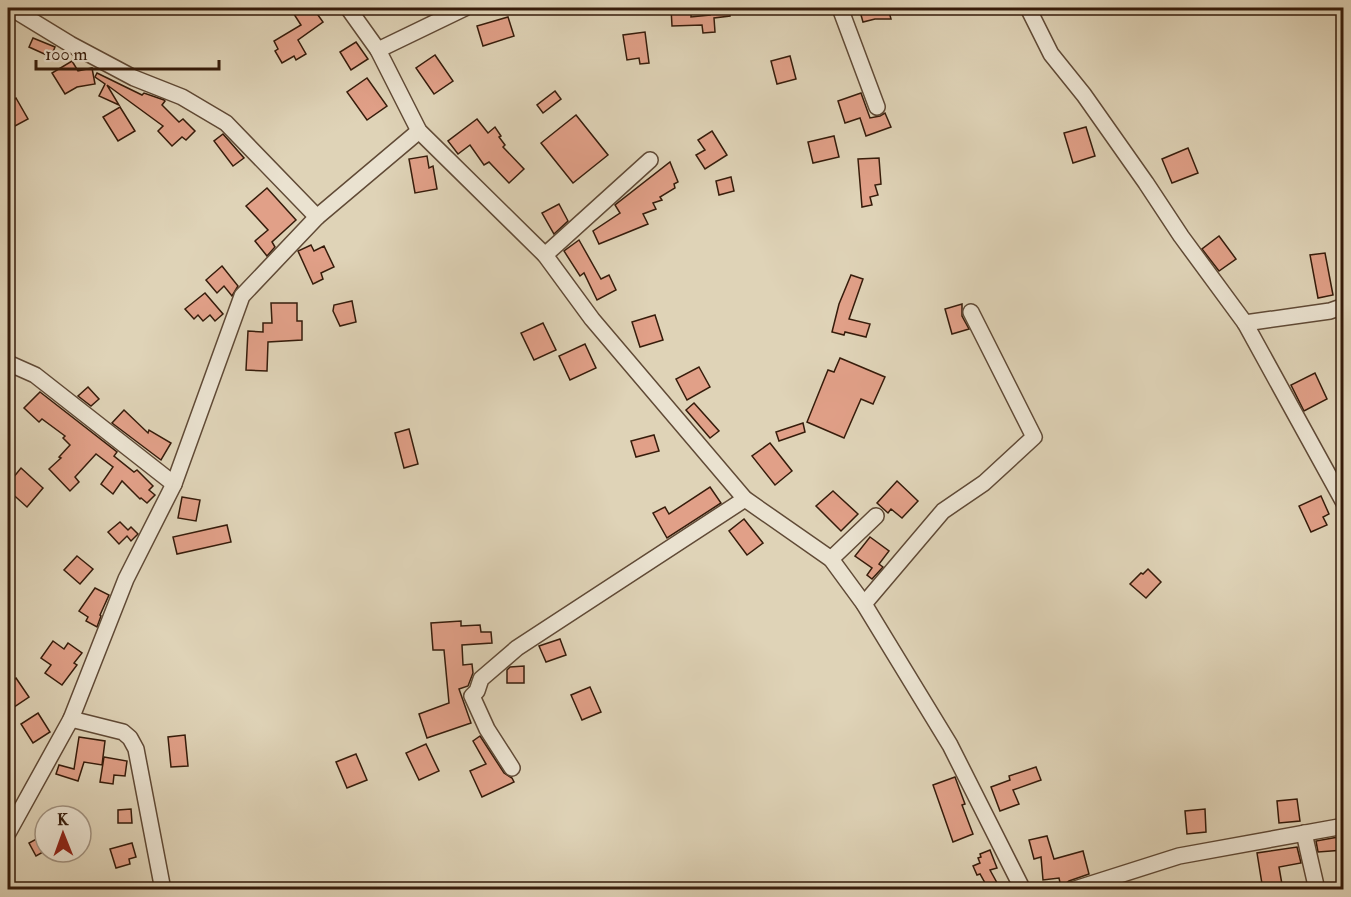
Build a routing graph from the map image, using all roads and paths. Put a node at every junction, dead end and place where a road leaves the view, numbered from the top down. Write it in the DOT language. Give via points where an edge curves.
graph roads {
  1 [pos="11,8"];
  2 [pos="348,8"];
  3 [pos="465,8"];
  4 [pos="840,8"];
  5 [pos="1028,8"];
  6 [pos="378,50"];
  7 [pos="877,107"];
  8 [pos="419,131"];
  9 [pos="650,160"];
  10 [pos="317,217"];
  11 [pos="544,255"];
  12 [pos="1344,306"];
  13 [pos="970,312"];
  14 [pos="1245,323"];
  15 [pos="8,363"];
  16 [pos="174,484"];
  17 [pos="744,499"];
  18 [pos="1344,503"];
  19 [pos="876,516"];
  20 [pos="831,559"];
  21 [pos="864,604"];
  22 [pos="71,719"];
  23 [pos="512,768"];
  24 [pos="1344,826"];
  25 [pos="8,833"];
  26 [pos="1304,833"];
  27 [pos="163,890"];
  28 [pos="1023,890"];
  29 [pos="1072,890"];
  30 [pos="1317,890"];
  1 -- 10 [label="street" via="79,49 134,78 182,97 226,123"];
  2 -- 6 [label="street"];
  3 -- 6 [label="street"];
  4 -- 7 [label="street"];
  5 -- 14 [label="street" via="1051,54"];
  6 -- 8 [label="street"];
  8 -- 10 [label="street"];
  8 -- 11 [label="street"];
  9 -- 11 [label="street"];
  10 -- 16 [label="street" via="242,296"];
  11 -- 17 [label="street" via="592,319"];
  12 -- 14 [label="street"];
  13 -- 21 [label="street" via="1034,437 984,483 943,511"];
  14 -- 18 [label="street"];
  15 -- 16 [label="street" via="35,375"];
  16 -- 22 [label="street" via="126,579"];
  17 -- 20 [label="street"];
  17 -- 23 [label="street" via="517,648 481,679 472,696"];
  19 -- 20 [label="street"];
  20 -- 21 [label="street"];
  21 -- 28 [label="street" via="950,745"];
  22 -- 25 [label="street"];
  22 -- 27 [label="street" via="123,732 136,749"];
  24 -- 26 [label="street"];
  26 -- 29 [label="street" via="1179,856"];
  26 -- 30 [label="street"];
}
